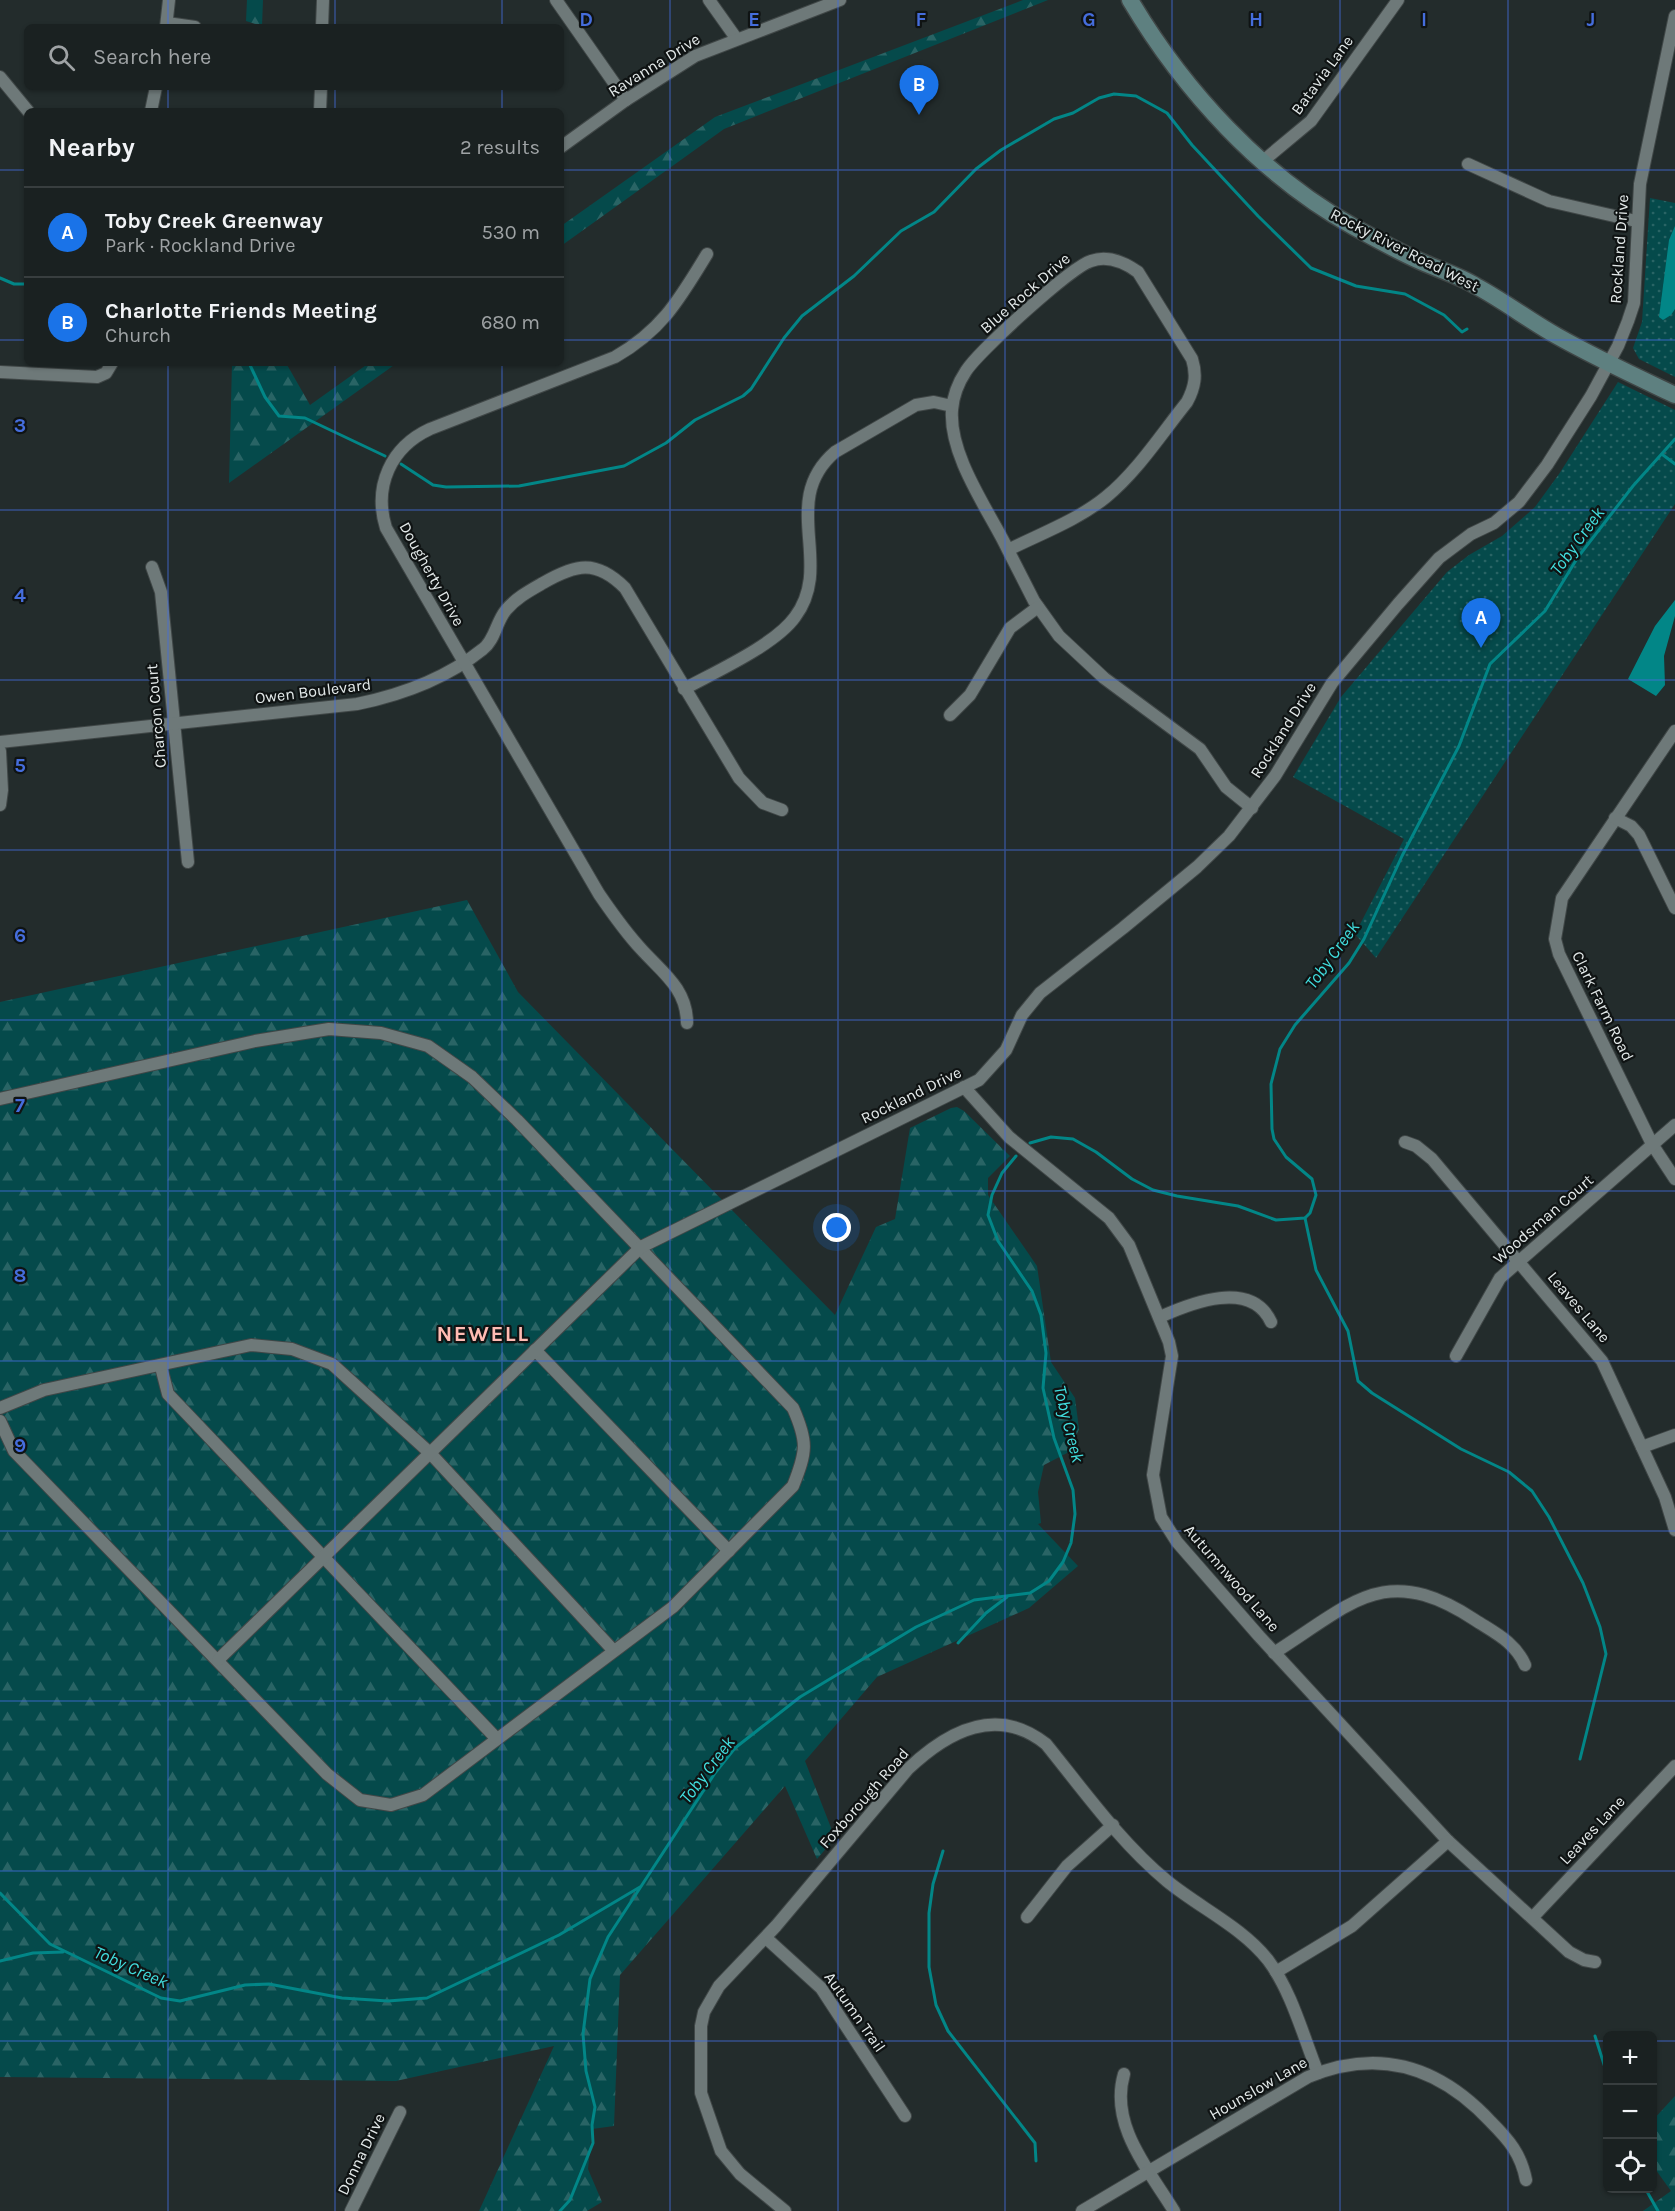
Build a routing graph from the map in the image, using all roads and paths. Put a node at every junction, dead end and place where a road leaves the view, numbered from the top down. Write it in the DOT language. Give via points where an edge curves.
graph roads {
  1 [pos="169,0"];
  2 [pos="323,0"];
  3 [pos="556,0"];
  4 [pos="709,0"];
  5 [pos="840,0"];
  6 [pos="1130,0"];
  7 [pos="1398,0"];
  8 [pos="1675,16"];
  9 [pos="167,24"];
  10 [pos="322,24"];
  11 [pos="736,38"];
  12 [pos="0,76"];
  13 [pos="155,90"];
  14 [pos="321,90"];
  15 [pos="626,100"];
  16 [pos="26,108"];
  17 [pos="152,108"];
  18 [pos="320,108"];
  19 [pos="564,145"];
  20 [pos="1263,160"];
  21 [pos="1468,164"];
  22 [pos="1636,221"];
  23 [pos="706,254"];
  24 [pos="1609,363"];
  25 [pos="109,368"];
  26 [pos="0,372"];
  27 [pos="1675,395"];
  28 [pos="952,406"];
  29 [pos="1008,550"];
  30 [pos="152,567"];
  31 [pos="1038,607"];
  32 [pos="463,661"];
  33 [pos="684,689"];
  34 [pos="950,715"];
  35 [pos="175,723"];
  36 [pos="1675,731"];
  37 [pos="0,742"];
  38 [pos="0,751"];
  39 [pos="0,805"];
  40 [pos="1251,808"];
  41 [pos="782,810"];
  42 [pos="1615,818"];
  43 [pos="188,862"];
  44 [pos="1675,908"];
  45 [pos="687,1023"];
  46 [pos="964,1087"];
  47 [pos="0,1099"];
  48 [pos="1675,1125"];
  49 [pos="1405,1142"];
  50 [pos="1652,1144"];
  51 [pos="1675,1179"];
  52 [pos="641,1247"];
  53 [pos="1518,1260"];
  54 [pos="1160,1317"];
  55 [pos="1271,1322"];
  56 [pos="535,1350"];
  57 [pos="1456,1356"];
  58 [pos="161,1366"];
  59 [pos="0,1408"];
  60 [pos="0,1420"];
  61 [pos="1675,1435"];
  62 [pos="1642,1447"];
  63 [pos="430,1453"];
  64 [pos="1675,1530"];
  65 [pos="729,1551"];
  66 [pos="323,1558"];
  67 [pos="614,1650"];
  68 [pos="1275,1653"];
  69 [pos="218,1660"];
  70 [pos="1525,1665"];
  71 [pos="496,1738"];
  72 [pos="1675,1767"];
  73 [pos="1113,1825"];
  74 [pos="1448,1840"];
  75 [pos="1027,1917"];
  76 [pos="1533,1917"];
  77 [pos="766,1938"];
  78 [pos="1595,1962"];
  79 [pos="1276,1972"];
  80 [pos="1317,2073"];
  81 [pos="1124,2074"];
  82 [pos="400,2112"];
  83 [pos="905,2116"];
  84 [pos="1149,2171"];
  85 [pos="1526,2180"];
  86 [pos="351,2211"];
  87 [pos="785,2211"];
  88 [pos="1082,2211"];
  89 [pos="1174,2211"];
  1 -- 9 [label="street"];
  2 -- 10 [label="street"];
  3 -- 15 [label="street"];
  4 -- 11 [label="street"];
  5 -- 11 [label="street, Ravanna Drive"];
  6 -- 20 [label="street, Rocky River Road West" via="1179,73"];
  7 -- 20 [label="street, Batavia Lane" via="1311,121"];
  8 -- 22 [label="street, Rockland Drive"];
  11 -- 15 [label="street, Ravanna Drive" via="695,56"];
  12 -- 16 [label="street"];
  13 -- 17 [label="street"];
  14 -- 18 [label="street"];
  15 -- 19 [label="street, Ravanna Drive"];
  20 -- 24 [label="street, Rocky River Road West" via="1340,219 1474,284 1555,335"];
  21 -- 22 [label="street" via="1549,201"];
  22 -- 24 [label="street, Rockland Drive" via="1634,303"];
  23 -- 32 [label="street, Dougherty Drive" via="670,313 634,346 615,357 423,432 407,442 394,458 382,488 386,528"];
  24 -- 27 [label="street, Rocky River Road West"];
  24 -- 40 [label="street, Rockland Drive" via="1533,486 1502,517 1439,558 1398,604 1332,683 1296,745"];
  25 -- 26 [label="street" via="97,377"];
  28 -- 29 [label="street, Blue Rock Drive" via="957,447"];
  28 -- 29 [label="street, Blue Rock Drive" via="970,366 1074,269 1092,260 1116,260 1138,272 1192,359 1195,378 1187,402 1120,484 1088,510"];
  28 -- 33 [label="street" via="933,402 916,405 825,461 812,480 807,503 810,577 800,611 780,633"];
  29 -- 31 [label="street, Blue Rock Drive"];
  30 -- 35 [label="street, Charcon Court" via="161,592"];
  31 -- 34 [label="street" via="1010,628 970,695"];
  31 -- 40 [label="street, Blue Rock Drive" via="1079,657 1200,749 1226,787"];
  32 -- 33 [label="street, Owen Boulevard" via="489,643 502,616 517,599 567,569 588,567 605,572 625,588"];
  32 -- 35 [label="street, Owen Boulevard" via="431,680 382,699"];
  32 -- 45 [label="street, Dougherty Drive" via="599,894 634,941 679,990 687,1008"];
  33 -- 41 [label="street, Owen Boulevard" via="753,795"];
  35 -- 37 [label="street, Owen Boulevard"];
  35 -- 43 [label="street, Charcon Court"];
  36 -- 42 [label="street, Clark Farm Road"];
  38 -- 39 [label="street"];
  40 -- 46 [label="street, Rockland Drive" via="1197,867 1040,993 1022,1015 996,1064 979,1080"];
  42 -- 44 [label="street" via="1639,835"];
  42 -- 50 [label="street, Clark Farm Road" via="1562,898 1555,939"];
  46 -- 52 [label="street, Rockland Drive"];
  46 -- 54 [label="street, Autumnwood Lane" via="1008,1137 1109,1218 1129,1245"];
  47 -- 52 [label="street" via="255,1041 329,1029 381,1033 428,1046 472,1077"];
  48 -- 50 [label="street, Woodsman Court"];
  49 -- 53 [label="street, Leaves Lane" via="1426,1152"];
  50 -- 51 [label="street, Clark Farm Road"];
  50 -- 53 [label="street, Woodsman Court"];
  52 -- 56 [label="street, Rockland Drive"];
  52 -- 65 [label="street" via="793,1408 805,1436 803,1463 793,1486"];
  53 -- 57 [label="street, Woodsman Court" via="1491,1291"];
  53 -- 62 [label="street, Leaves Lane" via="1602,1361"];
  54 -- 55 [label="street" via="1222,1298 1256,1304 1267,1312"];
  54 -- 68 [label="street, Autumnwood Lane" via="1172,1356 1154,1466 1161,1516 1177,1542"];
  56 -- 63 [label="street, Rockland Drive"];
  56 -- 65 [label="street"];
  58 -- 59 [label="street" via="44,1390"];
  58 -- 63 [label="street" via="251,1346 292,1349 332,1364"];
  58 -- 66 [label="street" via="168,1394"];
  60 -- 69 [label="street" via="14,1451"];
  61 -- 62 [label="street"];
  62 -- 64 [label="street, Leaves Lane"];
  63 -- 66 [label="street, Rockland Drive"];
  63 -- 67 [label="street"];
  65 -- 67 [label="street" via="673,1607"];
  66 -- 69 [label="street, Rockland Drive"];
  66 -- 71 [label="street"];
  67 -- 71 [label="street"];
  68 -- 70 [label="street" via="1368,1595 1413,1590 1437,1597 1508,1641"];
  68 -- 74 [label="street, Autumnwood Lane"];
  69 -- 71 [label="street" via="327,1774 360,1800 391,1805 423,1795"];
  72 -- 76 [label="street, Leaves Lane"];
  73 -- 75 [label="street" via="1067,1866"];
  73 -- 77 [label="street, Foxborough Road" via="1046,1744 1034,1735 1020,1728 994,1724 965,1730 931,1749 909,1769"];
  73 -- 79 [label="street, Foxborough Road" via="1143,1860 1246,1937"];
  74 -- 76 [label="street, Autumnwood Lane"];
  74 -- 79 [label="street" via="1352,1926"];
  76 -- 78 [label="street, Autumnwood Lane" via="1573,1955"];
  77 -- 83 [label="street, Autumn Trail" via="821,1988"];
  77 -- 87 [label="street, Foxborough Road" via="710,1998 701,2026 700,2080 706,2113 721,2151 740,2174"];
  79 -- 80 [label="street, Foxborough Road"];
  80 -- 84 [label="street, Hounslow Lane"];
  80 -- 85 [label="street, Hounslow Lane" via="1339,2066 1380,2063 1434,2077 1463,2095 1514,2146"];
  81 -- 84 [label="street" via="1119,2099 1124,2125"];
  82 -- 86 [label="street, Donna Drive"];
  84 -- 88 [label="street, Hounslow Lane"];
  84 -- 89 [label="street"];
}
